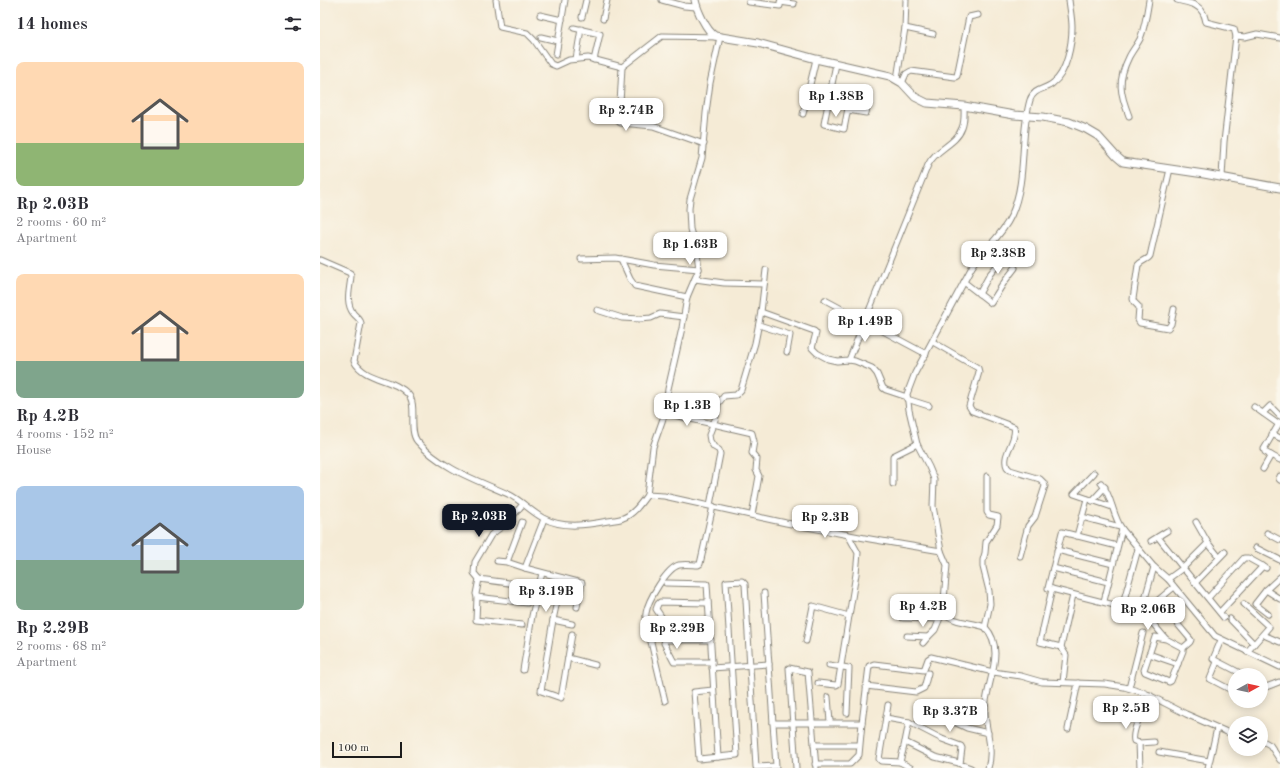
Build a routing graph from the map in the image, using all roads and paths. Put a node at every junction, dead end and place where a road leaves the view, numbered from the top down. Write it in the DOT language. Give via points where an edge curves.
graph roads {
  1 [pos="496,0"];
  2 [pos="565,0"];
  3 [pos="586,0"];
  4 [pos="607,0"];
  5 [pos="662,0"];
  6 [pos="906,0"];
  7 [pos="1069,0"];
  8 [pos="1149,0"];
  9 [pos="1177,0"];
  10 [pos="780,1"];
  11 [pos="749,2"];
  12 [pos="696,4"];
  13 [pos="794,4"];
  14 [pos="540,15"];
  15 [pos="978,15"];
  16 [pos="582,17"];
  17 [pos="603,19"];
  18 [pos="562,20"];
  19 [pos="574,28"];
  20 [pos="905,28"];
  21 [pos="581,29"];
  22 [pos="933,34"];
  23 [pos="1236,36"];
  24 [pos="541,37"];
  25 [pos="720,37"];
  26 [pos="1280,38"];
  27 [pos="558,41"];
  28 [pos="556,55"];
  29 [pos="576,59"];
  30 [pos="816,59"];
  31 [pos="594,60"];
  32 [pos="836,64"];
  33 [pos="622,67"];
  34 [pos="899,81"];
  35 [pos="850,98"];
  36 [pos="869,100"];
  37 [pos="964,106"];
  38 [pos="848,110"];
  39 [pos="802,114"];
  40 [pos="1027,116"];
  41 [pos="1129,116"];
  42 [pos="704,144"];
  43 [pos="1170,169"];
  44 [pos="1222,177"];
  45 [pos="1280,188"];
  46 [pos="988,251"];
  47 [pos="1005,256"];
  48 [pos="581,259"];
  49 [pos="621,259"];
  50 [pos="320,260"];
  51 [pos="1015,268"];
  52 [pos="699,269"];
  53 [pos="766,270"];
  54 [pos="695,279"];
  55 [pos="965,283"];
  56 [pos="764,284"];
  57 [pos="979,294"];
  58 [pos="687,297"];
  59 [pos="825,300"];
  60 [pos="1174,309"];
  61 [pos="597,310"];
  62 [pos="762,312"];
  63 [pos="684,317"];
  64 [pos="865,321"];
  65 [pos="759,325"];
  66 [pos="933,342"];
  67 [pos="787,352"];
  68 [pos="926,354"];
  69 [pos="849,360"];
  70 [pos="907,398"];
  71 [pos="929,406"];
  72 [pos="1254,407"];
  73 [pos="664,413"];
  74 [pos="1262,413"];
  75 [pos="1280,416"];
  76 [pos="1279,423"];
  77 [pos="713,425"];
  78 [pos="1272,434"];
  79 [pos="1280,438"];
  80 [pos="917,444"];
  81 [pos="1271,455"];
  82 [pos="1280,460"];
  83 [pos="1263,469"];
  84 [pos="1094,473"];
  85 [pos="987,476"];
  86 [pos="1280,476"];
  87 [pos="1280,480"];
  88 [pos="893,484"];
  89 [pos="647,495"];
  90 [pos="1089,500"];
  91 [pos="523,504"];
  92 [pos="712,506"];
  93 [pos="1112,507"];
  94 [pos="752,515"];
  95 [pos="1082,517"];
  96 [pos="544,519"];
  97 [pos="522,522"];
  98 [pos="1196,522"];
  99 [pos="1121,528"];
  100 [pos="1167,531"];
  101 [pos="1267,533"];
  102 [pos="848,535"];
  103 [pos="1077,536"];
  104 [pos="1158,537"];
  105 [pos="1280,540"];
  106 [pos="1151,541"];
  107 [pos="1208,543"];
  108 [pos="1117,546"];
  109 [pos="1256,548"];
  110 [pos="1138,549"];
  111 [pos="1057,550"];
  112 [pos="942,551"];
  113 [pos="1225,552"];
  114 [pos="1020,556"];
  115 [pos="1219,557"];
  116 [pos="1280,560"];
  117 [pos="498,561"];
  118 [pos="508,562"];
  119 [pos="1113,564"];
  120 [pos="1154,567"];
  121 [pos="525,568"];
  122 [pos="1053,568"];
  123 [pos="1183,568"];
  124 [pos="542,573"];
  125 [pos="1280,577"];
  126 [pos="562,578"];
  127 [pos="1168,579"];
  128 [pos="478,580"];
  129 [pos="1108,582"];
  130 [pos="666,583"];
  131 [pos="1195,583"];
  132 [pos="531,586"];
  133 [pos="1174,587"];
  134 [pos="1052,589"];
  135 [pos="1266,590"];
  136 [pos="764,593"];
  137 [pos="1073,595"];
  138 [pos="477,597"];
  139 [pos="1208,598"];
  140 [pos="1280,599"];
  141 [pos="1104,601"];
  142 [pos="1158,601"];
  143 [pos="527,603"];
  144 [pos="708,603"];
  145 [pos="1244,604"];
  146 [pos="577,607"];
  147 [pos="1122,607"];
  148 [pos="1220,612"];
  149 [pos="946,614"];
  150 [pos="1142,614"];
  151 [pos="1268,614"];
  152 [pos="849,616"];
  153 [pos="903,618"];
  154 [pos="940,618"];
  155 [pos="553,620"];
  156 [pos="709,621"];
  157 [pos="572,624"];
  158 [pos="522,625"];
  159 [pos="986,628"];
  160 [pos="1143,633"];
  161 [pos="572,634"];
  162 [pos="907,636"];
  163 [pos="928,636"];
  164 [pos="1266,636"];
  165 [pos="1166,639"];
  166 [pos="710,640"];
  167 [pos="1221,640"];
  168 [pos="806,641"];
  169 [pos="1280,642"];
  170 [pos="923,643"];
  171 [pos="1254,644"];
  172 [pos="1062,647"];
  173 [pos="1183,648"];
  174 [pos="1247,652"];
  175 [pos="1149,654"];
  176 [pos="568,658"];
  177 [pos="712,662"];
  178 [pos="1217,662"];
  179 [pos="768,664"];
  180 [pos="1178,664"];
  181 [pos="595,665"];
  182 [pos="750,665"];
  183 [pos="829,665"];
  184 [pos="731,666"];
  185 [pos="840,667"];
  186 [pos="1280,667"];
  187 [pos="712,668"];
  188 [pos="1229,668"];
  189 [pos="523,670"];
  190 [pos="993,672"];
  191 [pos="928,673"];
  192 [pos="1063,682"];
  193 [pos="1278,682"];
  194 [pos="818,683"];
  195 [pos="1078,683"];
  196 [pos="866,686"];
  197 [pos="1268,687"];
  198 [pos="1129,688"];
  199 [pos="1228,688"];
  200 [pos="713,690"];
  201 [pos="1150,695"];
  202 [pos="828,697"];
  203 [pos="665,700"];
  204 [pos="888,705"];
  205 [pos="847,712"];
  206 [pos="935,713"];
  207 [pos="886,718"];
  208 [pos="830,722"];
  209 [pos="909,722"];
  210 [pos="773,723"];
  211 [pos="793,723"];
  212 [pos="812,723"];
  213 [pos="862,723"];
  214 [pos="1217,728"];
  215 [pos="1068,729"];
  216 [pos="1228,732"];
  217 [pos="988,733"];
  218 [pos="905,742"];
  219 [pos="1154,742"];
  220 [pos="1139,743"];
  221 [pos="1268,744"];
  222 [pos="814,745"];
  223 [pos="859,746"];
  224 [pos="1159,752"];
  225 [pos="718,757"];
  226 [pos="1280,760"];
  227 [pos="1209,761"];
  228 [pos="900,762"];
  229 [pos="960,763"];
  230 [pos="815,766"];
  231 [pos="796,768"];
  232 [pos="911,768"];
  233 [pos="971,768"];
  234 [pos="988,768"];
  235 [pos="1140,768"];
  236 [pos="1208,768"];
  1 -- 29 [label="street" via="501,28 530,35 553,66"];
  2 -- 18 [label="street"];
  3 -- 16 [label="street"];
  4 -- 17 [label="street"];
  5 -- 12 [label="street" via="684,6"];
  6 -- 20 [label="street"];
  7 -- 40 [label="street" via="1072,33 1063,72 1051,85 1033,94"];
  8 -- 41 [label="street" via="1142,33 1122,75 1121,93"];
  9 -- 23 [label="street" via="1196,5 1201,9 1206,22 1234,30"];
  10 -- 11 [label="street" via="780,6"];
  10 -- 13 [label="street"];
  12 -- 25 [label="street" via="711,34"];
  14 -- 18 [label="street"];
  15 -- 34 [label="street" via="969,17 956,77 911,71"];
  18 -- 27 [label="street"];
  19 -- 21 [label="street"];
  20 -- 22 [label="street"];
  20 -- 34 [label="street"];
  21 -- 29 [label="street"];
  21 -- 31 [label="street" via="600,34"];
  23 -- 26 [label="street" via="1257,34"];
  23 -- 44 [label="street"];
  24 -- 27 [label="street"];
  25 -- 30 [label="street" via="758,43"];
  25 -- 33 [label="street" via="662,36"];
  25 -- 42 [label="street" via="710,82"];
  27 -- 28 [label="street"];
  29 -- 31 [label="street"];
  30 -- 32 [label="street"];
  30 -- 39 [label="street"];
  31 -- 33 [label="street"];
  32 -- 34 [label="street" via="887,75"];
  32 -- 38 [label="street" via="824,124 844,129"];
  33 -- 42 [label="street" via="619,122 653,126"];
  34 -- 37 [label="street" via="923,102"];
  35 -- 38 [label="street"];
  36 -- 38 [label="street" via="866,114"];
  37 -- 40 [label="street"];
  37 -- 64 [label="street" via="961,131 933,156 928,165"];
  40 -- 43 [label="street" via="1061,119 1082,127 1098,136 1122,162"];
  40 -- 55 [label="street" via="1020,182 1014,208 1002,231 977,259"];
  42 -- 52 [label="street" via="689,209 690,229"];
  43 -- 44 [label="street"];
  43 -- 60 [label="street" via="1150,256 1138,265 1133,299 1139,307 1140,323 1168,328"];
  44 -- 45 [label="street"];
  46 -- 55 [label="street"];
  47 -- 57 [label="street" via="990,274"];
  48 -- 49 [label="street"];
  49 -- 52 [label="street"];
  49 -- 58 [label="street" via="635,286"];
  50 -- 91 [label="street" via="350,272 348,302 353,314 361,323 354,361 365,373 386,381 408,395 416,439 443,464 513,496"];
  51 -- 57 [label="street" via="992,303"];
  52 -- 54 [label="street"];
  53 -- 56 [label="street"];
  54 -- 56 [label="street"];
  54 -- 58 [label="street"];
  55 -- 57 [label="street"];
  55 -- 66 [label="street"];
  56 -- 62 [label="street"];
  58 -- 63 [label="street"];
  59 -- 64 [label="street"];
  61 -- 63 [label="street" via="622,318 650,319 660,314"];
  62 -- 65 [label="street"];
  62 -- 69 [label="street" via="814,331 816,333 812,348 817,353 837,361"];
  63 -- 73 [label="street"];
  64 -- 68 [label="street"];
  64 -- 69 [label="street"];
  65 -- 67 [label="street" via="790,335"];
  65 -- 77 [label="street" via="741,390 736,395 724,396 718,404"];
  66 -- 68 [label="street"];
  66 -- 114 [label="street" via="978,368 969,406 972,411 1014,427 1006,460 1007,467 1040,479 1044,483 1036,517 1028,526"];
  68 -- 70 [label="street" via="915,373"];
  69 -- 70 [label="street" via="872,368 883,388"];
  70 -- 71 [label="street"];
  70 -- 80 [label="street"];
  72 -- 74 [label="street"];
  73 -- 77 [label="street"];
  73 -- 89 [label="street" via="653,447"];
  74 -- 75 [label="street" via="1270,406"];
  74 -- 76 [label="street"];
  76 -- 78 [label="street"];
  77 -- 92 [label="street" via="710,441 720,454"];
  77 -- 94 [label="street" via="754,435 752,453 757,459 756,470 759,476"];
  78 -- 79 [label="street"];
  78 -- 81 [label="street" via="1264,449"];
  80 -- 88 [label="street" via="892,456"];
  80 -- 112 [label="street" via="934,479 933,506"];
  81 -- 82 [label="street"];
  81 -- 83 [label="street"];
  84 -- 90 [label="street" via="1074,494"];
  85 -- 159 [label="street" via="987,512 998,517 986,542 983,560 990,604"];
  86 -- 87 [label="street"];
  89 -- 92 [label="street"];
  89 -- 96 [label="street" via="638,507 624,518 566,525"];
  90 -- 93 [label="street"];
  90 -- 93 [label="street" via="1103,485"];
  90 -- 95 [label="street"];
  91 -- 96 [label="street"];
  91 -- 128 [label="street" via="508,523 494,532 488,540 474,566 474,575"];
  92 -- 94 [label="street"];
  92 -- 203 [label="street" via="700,564 673,568 659,584 647,608 647,625"];
  93 -- 99 [label="street"];
  94 -- 102 [label="street"];
  95 -- 99 [label="street"];
  95 -- 103 [label="street"];
  96 -- 121 [label="street"];
  97 -- 118 [label="street"];
  98 -- 107 [label="street"];
  99 -- 108 [label="street"];
  99 -- 110 [label="street"];
  100 -- 104 [label="street"];
  101 -- 105 [label="street"];
  102 -- 112 [label="street"];
  102 -- 152 [label="street" via="858,553"];
  103 -- 108 [label="street"];
  103 -- 111 [label="street" via="1062,532"];
  104 -- 106 [label="street"];
  104 -- 123 [label="street"];
  107 -- 115 [label="street"];
  107 -- 123 [label="street"];
  108 -- 119 [label="street"];
  109 -- 116 [label="street"];
  110 -- 120 [label="street"];
  110 -- 147 [label="street"];
  111 -- 119 [label="street"];
  111 -- 122 [label="street"];
  112 -- 149 [label="street" via="947,565 943,608"];
  113 -- 115 [label="street"];
  115 -- 131 [label="street"];
  117 -- 118 [label="street"];
  118 -- 121 [label="street"];
  119 -- 129 [label="street"];
  120 -- 127 [label="street"];
  120 -- 150 [label="street"];
  121 -- 124 [label="street"];
  122 -- 129 [label="street"];
  122 -- 134 [label="street" via="1048,588"];
  123 -- 127 [label="street"];
  123 -- 131 [label="street"];
  124 -- 126 [label="street"];
  124 -- 189 [label="street"];
  125 -- 135 [label="street"];
  126 -- 146 [label="street" via="582,583"];
  126 -- 155 [label="street"];
  127 -- 133 [label="street"];
  128 -- 132 [label="street"];
  128 -- 138 [label="street"];
  129 -- 141 [label="street"];
  130 -- 144 [label="street" via="707,584"];
  131 -- 139 [label="street"];
  133 -- 142 [label="street"];
  133 -- 167 [label="street"];
  134 -- 137 [label="street"];
  134 -- 172 [label="street" via="1040,642"];
  135 -- 140 [label="street"];
  135 -- 151 [label="street" via="1255,604"];
  136 -- 179 [label="street"];
  137 -- 141 [label="street"];
  137 -- 172 [label="street"];
  138 -- 143 [label="street"];
  138 -- 158 [label="street" via="476,620"];
  139 -- 148 [label="street"];
  139 -- 148 [label="street" via="1244,558 1264,567"];
  141 -- 147 [label="street"];
  142 -- 150 [label="street"];
  142 -- 173 [label="street" via="1191,640"];
  144 -- 156 [label="street"];
  144 -- 156 [label="street" via="660,602 656,609 664,621"];
  145 -- 171 [label="street" via="1269,627"];
  147 -- 150 [label="street" via="1135,617"];
  148 -- 171 [label="street"];
  149 -- 154 [label="street"];
  149 -- 159 [label="street" via="954,619"];
  150 -- 165 [label="street"];
  152 -- 168 [label="street" via="813,606"];
  152 -- 185 [label="street"];
  153 -- 154 [label="street"];
  154 -- 163 [label="street" via="935,630"];
  155 -- 157 [label="street"];
  155 -- 176 [label="street" via="541,691 561,698"];
  156 -- 166 [label="street"];
  159 -- 190 [label="street" via="993,642"];
  160 -- 198 [label="street"];
  161 -- 176 [label="street"];
  162 -- 163 [label="street"];
  163 -- 170 [label="street"];
  164 -- 169 [label="street"];
  165 -- 173 [label="street"];
  165 -- 175 [label="street" via="1155,637"];
  166 -- 177 [label="street"];
  166 -- 177 [label="street" via="665,640 664,643 674,662"];
  167 -- 174 [label="street"];
  167 -- 178 [label="street" via="1213,657"];
  171 -- 174 [label="street"];
  172 -- 192 [label="street" via="1066,655"];
  173 -- 180 [label="street"];
  174 -- 186 [label="street"];
  175 -- 180 [label="street"];
  175 -- 180 [label="street" via="1145,672 1169,682"];
  176 -- 181 [label="street"];
  177 -- 187 [label="street"];
  178 -- 188 [label="street"];
  178 -- 199 [label="street" via="1210,679"];
  179 -- 182 [label="street"];
  179 -- 210 [label="street"];
  182 -- 184 [label="street"];
  182 -- 184 [label="street" via="745,584 742,581 726,582"];
  182 -- 210 [label="street" via="756,767 776,766"];
  183 -- 185 [label="street"];
  184 -- 187 [label="street"];
  184 -- 225 [label="street" via="737,755"];
  185 -- 194 [label="street" via="837,685"];
  185 -- 205 [label="street" via="850,670"];
  187 -- 200 [label="street"];
  190 -- 192 [label="street" via="1042,682"];
  190 -- 196 [label="street" via="931,657 924,670 874,664 869,666"];
  190 -- 217 [label="street" via="985,709"];
  191 -- 196 [label="street" via="924,688 916,692"];
  192 -- 195 [label="street"];
  193 -- 197 [label="street"];
  195 -- 198 [label="street" via="1114,684"];
  195 -- 215 [label="street"];
  196 -- 213 [label="street"];
  198 -- 201 [label="street"];
  200 -- 225 [label="street"];
  200 -- 225 [label="street" via="694,692 699,758"];
  201 -- 214 [label="street"];
  201 -- 220 [label="street" via="1134,732 1134,741"];
  202 -- 208 [label="street"];
  204 -- 207 [label="street"];
  206 -- 217 [label="street" via="966,728"];
  207 -- 209 [label="street"];
  207 -- 228 [label="street" via="879,759"];
  208 -- 212 [label="street"];
  208 -- 213 [label="street"];
  209 -- 218 [label="street"];
  209 -- 229 [label="street" via="961,746"];
  210 -- 211 [label="street"];
  211 -- 212 [label="street"];
  211 -- 212 [label="street" via="789,668 808,672"];
  211 -- 231 [label="street"];
  212 -- 222 [label="street"];
  213 -- 223 [label="street"];
  214 -- 216 [label="street"];
  214 -- 227 [label="street"];
  217 -- 234 [label="street" via="991,757"];
  218 -- 228 [label="street"];
  218 -- 229 [label="street" via="935,757"];
  219 -- 220 [label="street"];
  220 -- 235 [label="street"];
  221 -- 226 [label="street"];
  222 -- 223 [label="street"];
  222 -- 230 [label="street"];
  223 -- 230 [label="street" via="858,754 850,764"];
  224 -- 227 [label="street"];
  227 -- 236 [label="street"];
  228 -- 232 [label="street"];
  229 -- 233 [label="street"];
}
